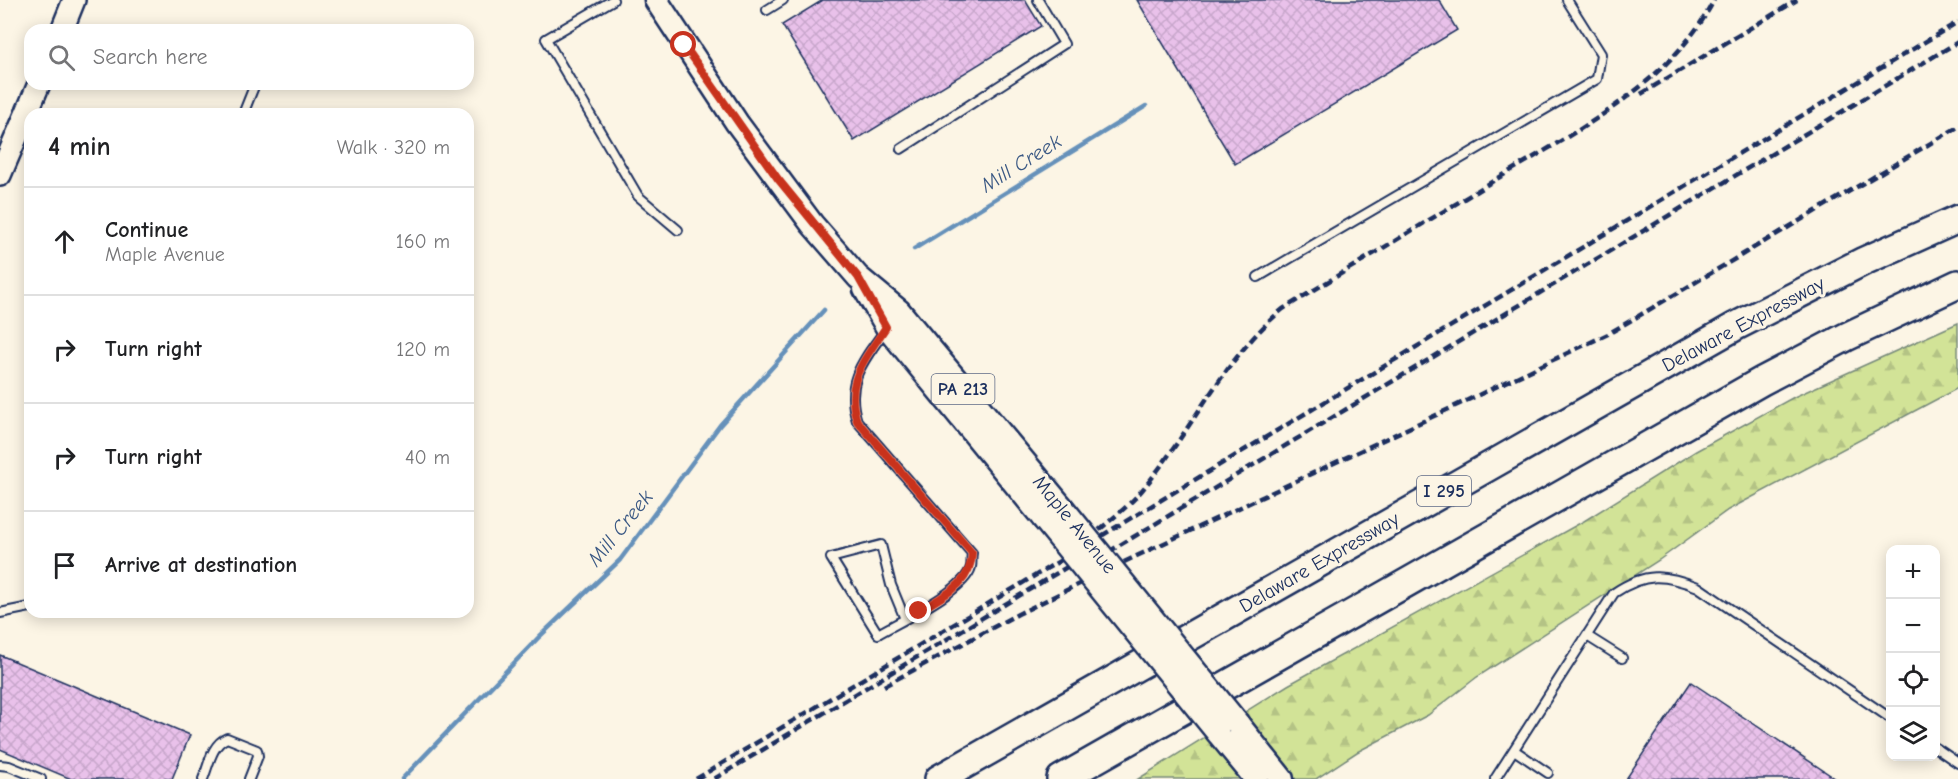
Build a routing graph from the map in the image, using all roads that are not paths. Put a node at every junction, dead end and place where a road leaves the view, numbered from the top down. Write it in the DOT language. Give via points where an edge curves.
graph roads {
  1 [pos="74,0"];
  2 [pos="613,0"];
  3 [pos="656,0"];
  4 [pos="783,0"];
  5 [pos="1038,0"];
  6 [pos="1567,0"];
  7 [pos="767,10"];
  8 [pos="64,24"];
  9 [pos="37,90"];
  10 [pos="253,90"];
  11 [pos="32,108"];
  12 [pos="245,108"];
  13 [pos="24,130"];
  14 [pos="901,148"];
  15 [pos="0,175"];
  16 [pos="1958,219"];
  17 [pos="678,230"];
  18 [pos="858,277"];
  19 [pos="1258,277"];
  20 [pos="1958,284"];
  21 [pos="886,327"];
  22 [pos="1052,512"];
  23 [pos="24,608"];
  24 [pos="0,613"];
  25 [pos="904,619"];
  26 [pos="1587,636"];
  27 [pos="1622,658"];
  28 [pos="1886,715"];
  29 [pos="1228,728"];
  30 [pos="1514,750"];
  31 [pos="1940,751"];
  32 [pos="1958,764"];
  33 [pos="0,765"];
  34 [pos="1548,772"];
  35 [pos="41,779"];
  36 [pos="203,779"];
  37 [pos="249,779"];
  38 [pos="939,779"];
  39 [pos="1061,779"];
  40 [pos="1256,779"];
  41 [pos="1282,779"];
  42 [pos="1495,779"];
  1 -- 8 [label="main road"];
  2 -- 17 [label="lane" via="546,39 638,196"];
  3 -- 18 [label="main road, Maple Avenue / PA 213" via="750,142"];
  4 -- 7 [label="lane"];
  5 -- 14 [label="lane" via="1064,44"];
  6 -- 19 [label="lane" via="1601,54 1597,79"];
  9 -- 11 [label="main road"];
  10 -- 12 [label="lane"];
  13 -- 15 [label="main road"];
  16 -- 38 [label="highway, Delaware Expressway / I 295" via="1736,326"];
  18 -- 21 [label="main road, Maple Avenue / PA 213"];
  18 -- 22 [label="main road, Maple Avenue / PA 213" via="898,311"];
  20 -- 39 [label="highway" via="1752,386"];
  21 -- 22 [label="main road, Maple Avenue / PA 213"];
  21 -- 25 [label="lane" via="855,378 851,402 857,421 972,553 971,567 961,583"];
  22 -- 29 [label="main road, Maple Avenue / PA 213, bridge"];
  23 -- 24 [label="lane"];
  25 -- 25 [label="lane" via="878,634 831,558 881,545"];
  26 -- 27 [label="lane"];
  26 -- 28 [label="lane" via="1621,588 1649,577 1672,577 1698,587"];
  26 -- 30 [label="lane"];
  29 -- 40 [label="main road, Maple Avenue / PA 213"];
  29 -- 41 [label="main road, Maple Avenue / PA 213"];
  30 -- 34 [label="lane"];
  30 -- 42 [label="lane"];
  31 -- 32 [label="lane"];
  33 -- 35 [label="lane"];
  36 -- 37 [label="lane" via="215,748 227,738 257,750"];
}
